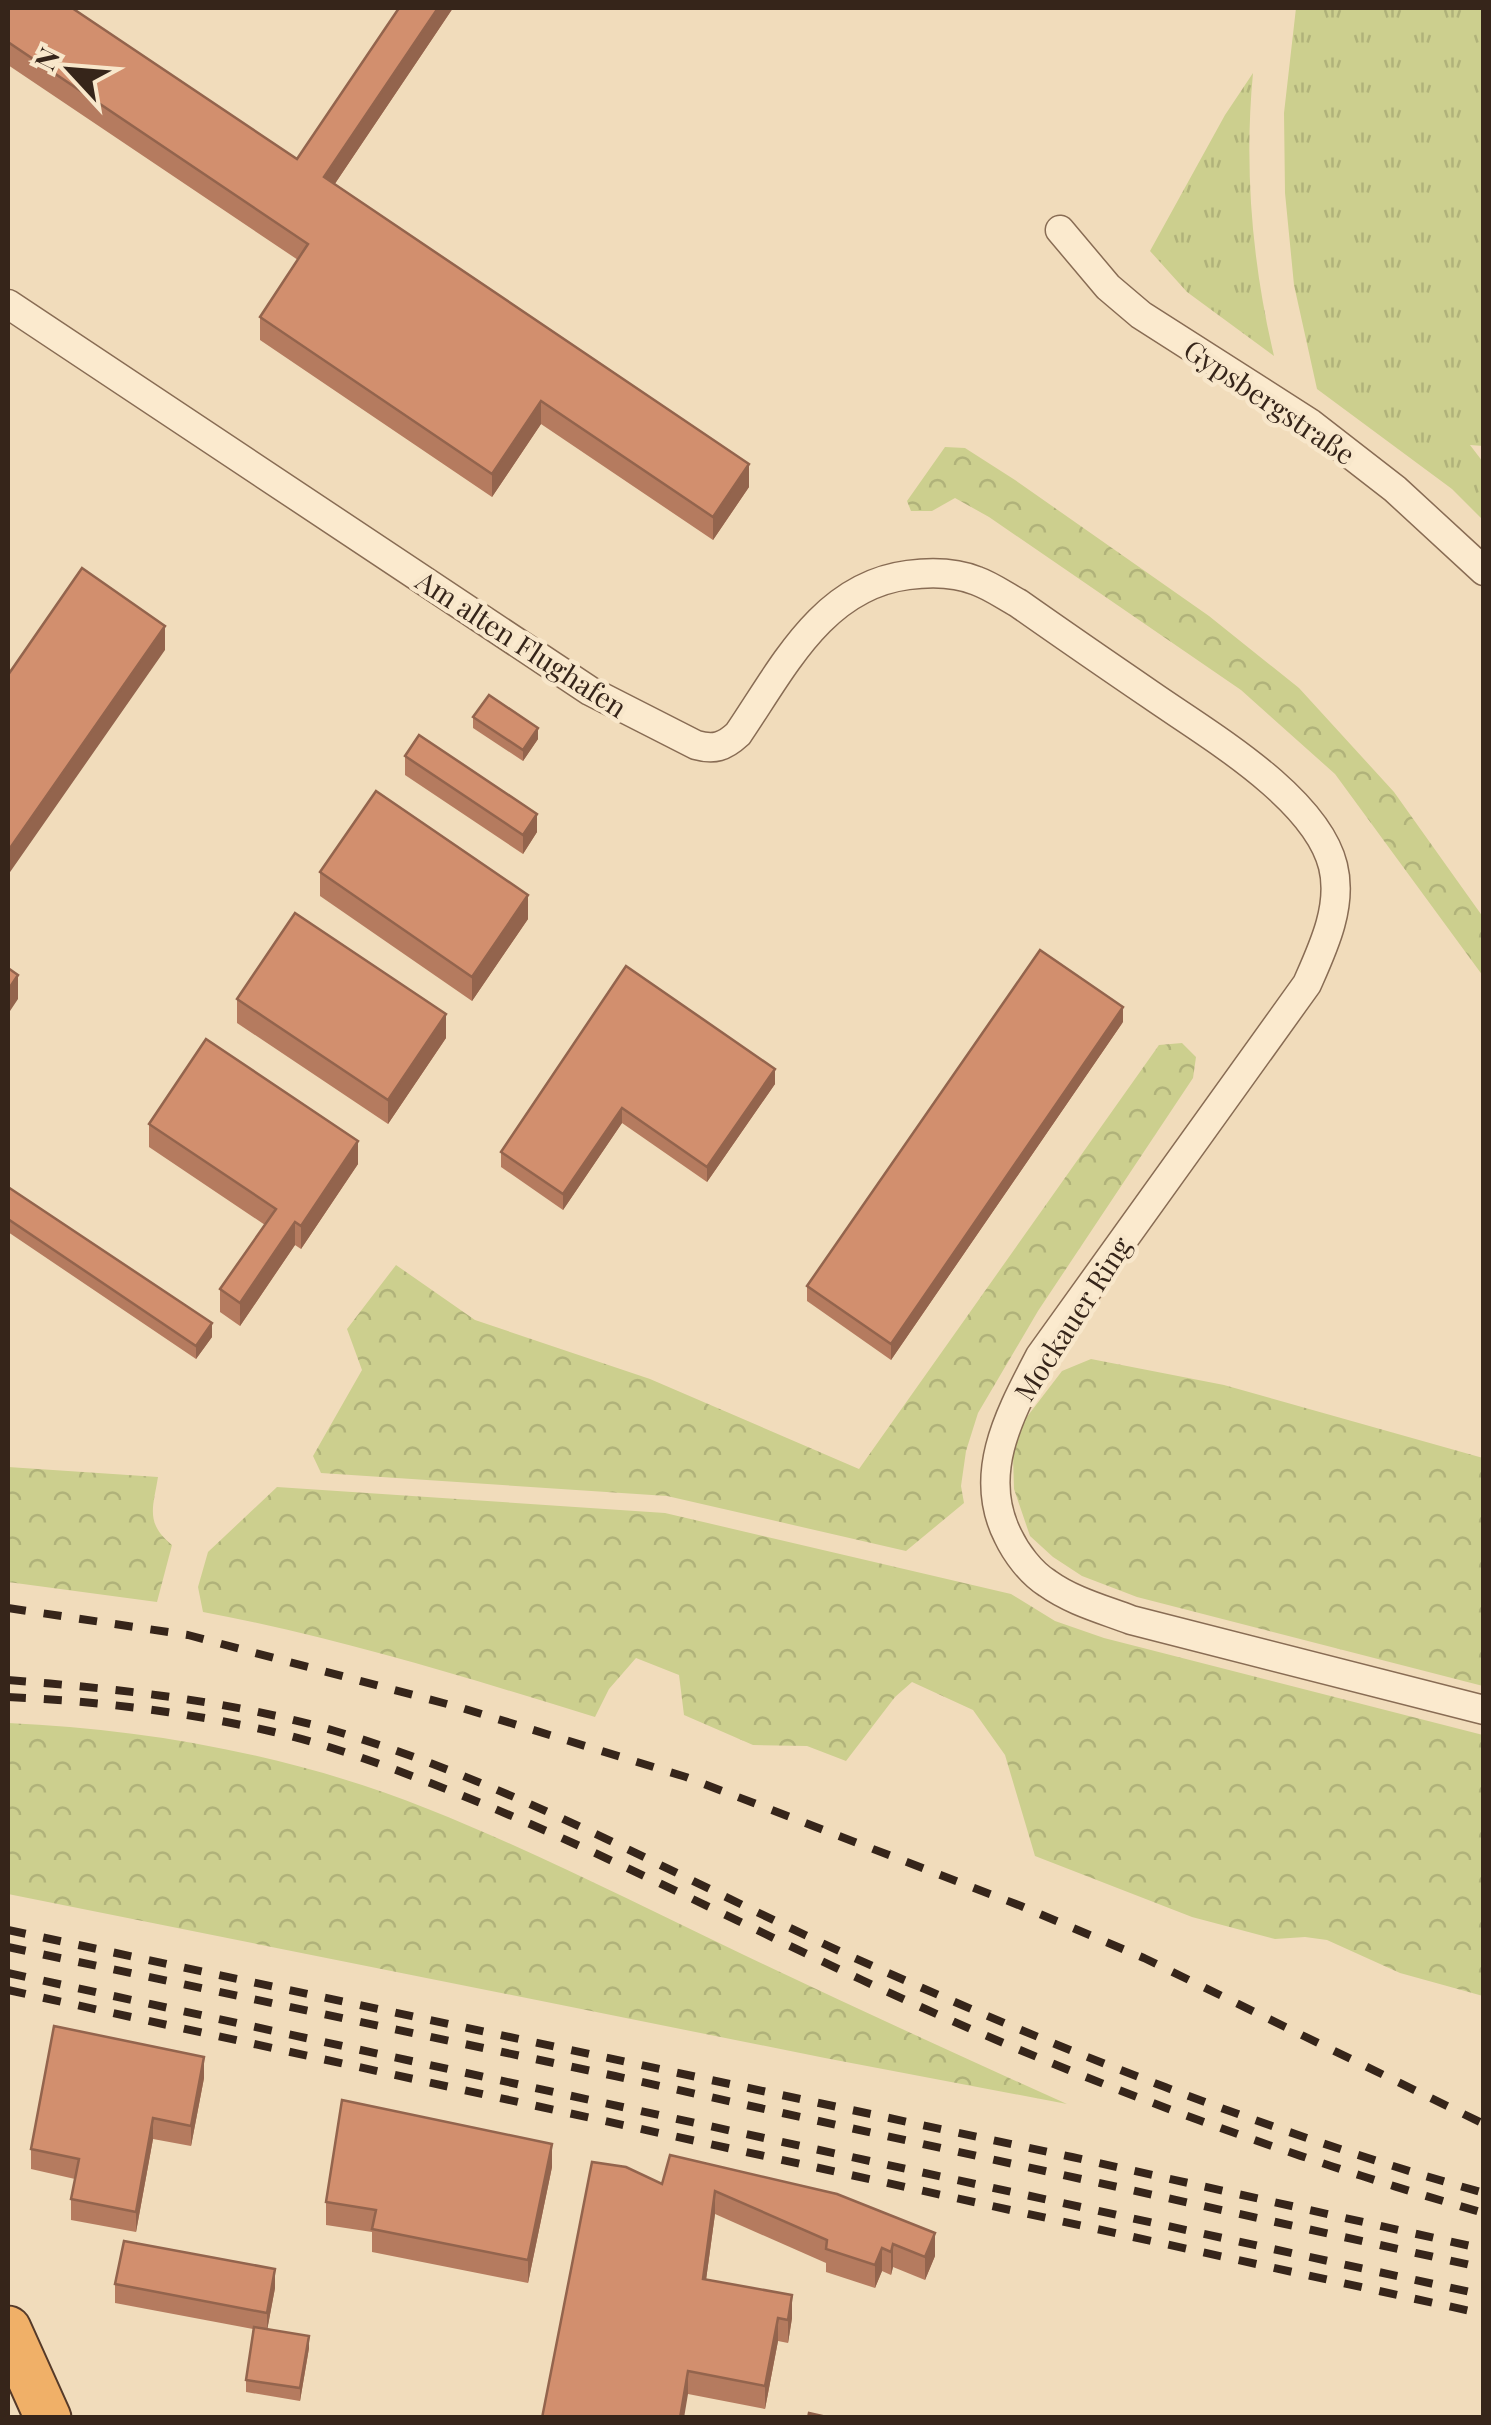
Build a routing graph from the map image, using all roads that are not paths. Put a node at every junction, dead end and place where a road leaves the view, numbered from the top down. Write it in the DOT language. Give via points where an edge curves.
graph roads {
  1 [pos="1060,230"];
  2 [pos="8,304"];
  3 [pos="1484,571"];
  4 [pos="1266,1040"];
  5 [pos="1484,1710"];
  6 [pos="8,2329"];
  7 [pos="48,2418"];
  1 -- 3 [label="street, Gypsbergstraße" via="1141,315 1310,423"];
  2 -- 4 [label="street, Am alten Flughafen" via="590,691 696,745 726,744 738,734 828,609 861,588 935,572 976,580 1018,603 1254,767 1319,834 1334,867 1329,936 1307,984"];
  4 -- 5 [label="street, Mockauer Ring" via="1040,1356 996,1456 994,1498 1001,1522 1014,1549 1043,1581 1074,1599 1131,1620"];
  6 -- 7 [label="highway"];
}
